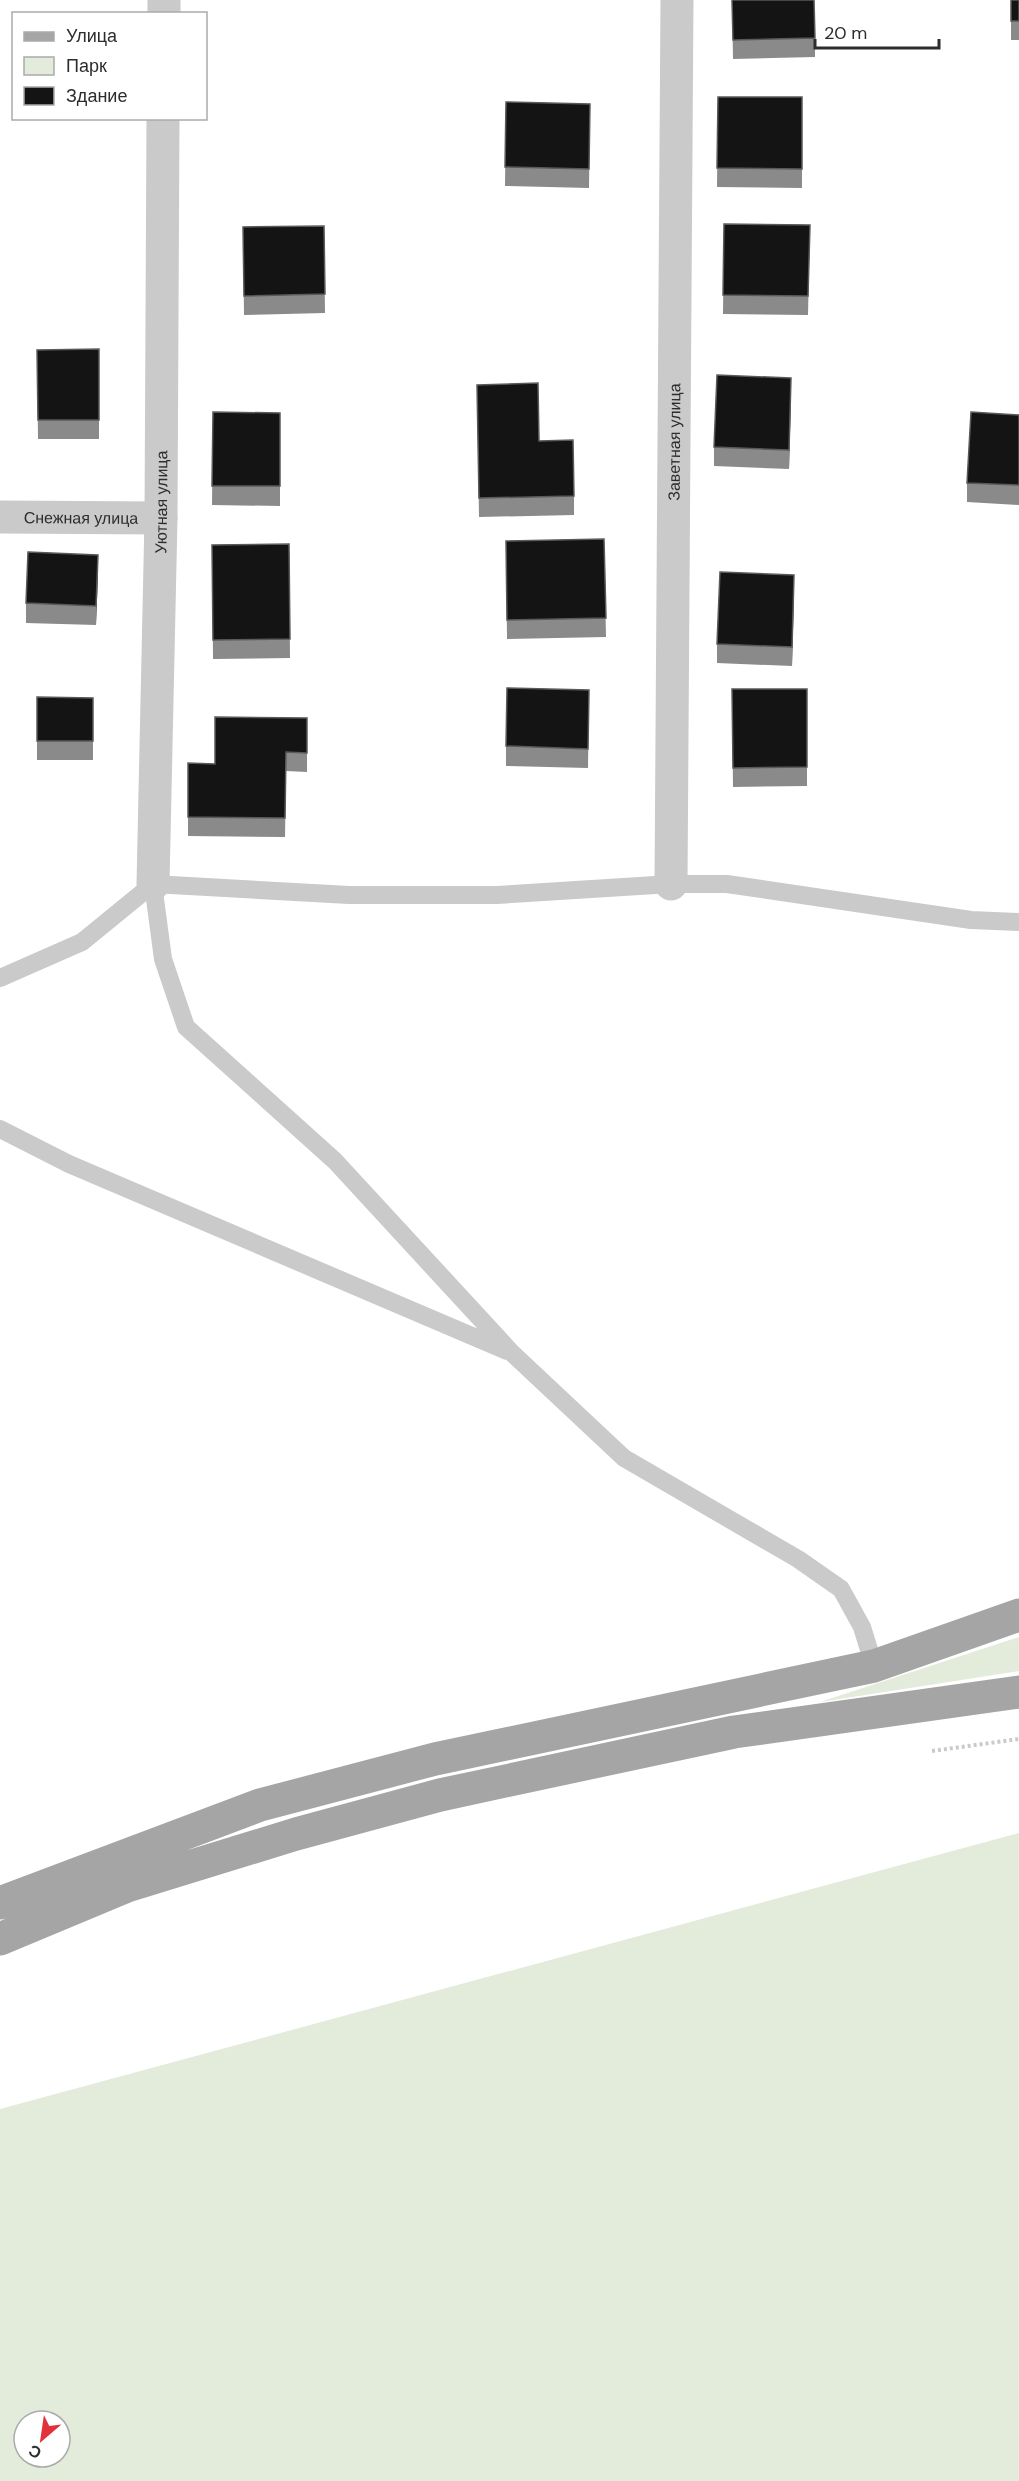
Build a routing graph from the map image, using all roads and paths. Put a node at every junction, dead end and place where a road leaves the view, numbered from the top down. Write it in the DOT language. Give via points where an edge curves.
graph roads {
  1 [pos="676,0"];
  2 [pos="163,120"];
  3 [pos="0,517"];
  4 [pos="161,518"];
  5 [pos="153,884"];
  6 [pos="671,884"];
  7 [pos="1019,922"];
  8 [pos="0,978"];
  9 [pos="0,1129"];
  10 [pos="512,1353"];
  11 [pos="1019,1615"];
  12 [pos="874,1666"];
  13 [pos="1019,1692"];
  14 [pos="1019,1739"];
  15 [pos="932,1751"];
  16 [pos="0,1903"];
  17 [pos="0,1939"];
  1 -- 6 [label="street, Заветная улица"];
  2 -- 4 [label="street, Уютная улица"];
  3 -- 4 [label="street, Снежная улица"];
  4 -- 5 [label="street, Уютная улица"];
  5 -- 6 [label="lane" via="349,895 497,895"];
  5 -- 8 [label="lane" via="82,942"];
  5 -- 10 [label="lane" via="163,959 186,1027 335,1161"];
  6 -- 7 [label="lane" via="727,884 971,920"];
  9 -- 10 [label="lane" via="69,1164"];
  10 -- 12 [label="lane" via="624,1458 798,1559 840,1589 862,1627"];
  11 -- 12 [label="main road"];
  12 -- 16 [label="main road" via="435,1760 260,1805"];
  13 -- 17 [label="main road" via="734,1732 440,1795 127,1886"];
  14 -- 15 [label="path"];
}
